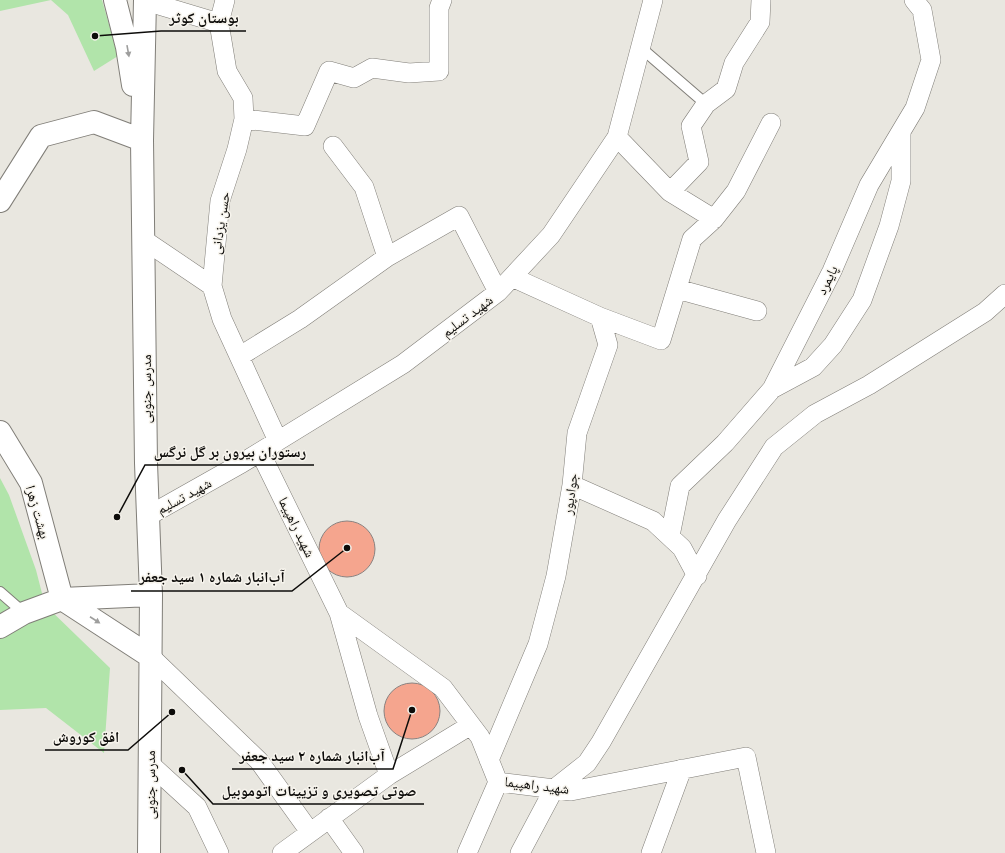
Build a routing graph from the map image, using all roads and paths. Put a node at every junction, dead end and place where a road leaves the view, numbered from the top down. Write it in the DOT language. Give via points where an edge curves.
graph roads {
  1 [pos="115,0"];
  2 [pos="225,0"];
  3 [pos="442,0"];
  4 [pos="652,0"];
  5 [pos="761,0"];
  6 [pos="914,0"];
  7 [pos="145,1"];
  8 [pos="219,23"];
  9 [pos="640,47"];
  10 [pos="706,104"];
  11 [pos="244,118"];
  12 [pos="771,123"];
  13 [pos="901,132"];
  14 [pos="617,137"];
  15 [pos="142,140"];
  16 [pos="333,146"];
  17 [pos="670,192"];
  18 [pos="0,201"];
  19 [pos="714,219"];
  20 [pos="144,240"];
  21 [pos="387,256"];
  22 [pos="512,277"];
  23 [pos="212,286"];
  24 [pos="677,289"];
  25 [pos="498,292"];
  26 [pos="1005,294"];
  27 [pos="757,311"];
  28 [pos="600,317"];
  29 [pos="240,356"];
  30 [pos="772,389"];
  31 [pos="0,432"];
  32 [pos="278,441"];
  33 [pos="260,452"];
  34 [pos="572,485"];
  35 [pos="148,516"];
  36 [pos="670,536"];
  37 [pos="697,576"];
  38 [pos="0,592"];
  39 [pos="151,595"];
  40 [pos="62,599"];
  41 [pos="24,613"];
  42 [pos="339,613"];
  43 [pos="0,627"];
  44 [pos="151,657"];
  45 [pos="471,725"];
  46 [pos="489,760"];
  47 [pos="150,764"];
  48 [pos="682,769"];
  49 [pos="389,776"];
  50 [pos="498,782"];
  51 [pos="554,789"];
  52 [pos="329,818"];
  53 [pos="310,832"];
  54 [pos="149,853"];
  55 [pos="219,853"];
  56 [pos="282,853"];
  57 [pos="354,853"];
  58 [pos="467,853"];
  59 [pos="520,853"];
  60 [pos="651,853"];
  61 [pos="766,853"];
  1 -- 15 [label="main road, one-way" via="127,47"];
  2 -- 8 [label="street, حسن یزدانی"];
  3 -- 11 [label="street" via="439,71 409,73 372,68 354,78 329,71 305,126"];
  4 -- 9 [label="street, شهید تسلیم"];
  5 -- 10 [label="street" via="760,22 734,63 726,89"];
  6 -- 13 [label="street, پایمرد" via="922,10 931,60 915,108"];
  7 -- 8 [label="street"];
  7 -- 15 [label="main road"];
  8 -- 11 [label="street, حسن یزدانی" via="227,70 243,98"];
  9 -- 10 [label="lane"];
  9 -- 14 [label="street, شهید تسلیم"];
  10 -- 17 [label="street" via="691,126 699,162"];
  11 -- 23 [label="street, حسن یزدانی" via="220,201"];
  12 -- 19 [label="street" via="736,191"];
  13 -- 30 [label="street, پایمرد" via="869,185 832,271"];
  13 -- 30 [label="street" via="901,181 889,226 862,300 833,345 813,367"];
  14 -- 17 [label="street"];
  14 -- 22 [label="street, شهید تسلیم" via="552,235"];
  15 -- 18 [label="main road" via="94,122 41,136"];
  15 -- 20 [label="main road, مدرس جنوبی"];
  16 -- 21 [label="street" via="364,186"];
  17 -- 19 [label="street"];
  19 -- 24 [label="street" via="692,239"];
  20 -- 23 [label="street"];
  20 -- 35 [label="main road, مدرس جنوبی"];
  21 -- 25 [label="street" via="459,216"];
  21 -- 29 [label="street" via="300,319"];
  22 -- 25 [label="street, شهید تسلیم"];
  22 -- 28 [label="street"];
  23 -- 29 [label="street, حسن یزدانی" via="222,319"];
  24 -- 27 [label="street"];
  24 -- 28 [label="street" via="662,340"];
  25 -- 32 [label="street, شهید تسلیم" via="403,364"];
  26 -- 37 [label="street" via="984,312 869,385 815,414 774,447 727,520"];
  28 -- 34 [label="street, جوادپور" via="608,344 577,433"];
  29 -- 32 [label="street, حسن یزدانی"];
  30 -- 36 [label="street, پایمرد" via="725,443 680,486"];
  31 -- 40 [label="main road, بهشت زهرا" via="31,483"];
  32 -- 33 [label="street, شهید تسلیم"];
  33 -- 35 [label="street, شهید تسلیم"];
  33 -- 42 [label="street, شهید راهپیما"];
  34 -- 36 [label="street" via="653,521"];
  34 -- 46 [label="street, جوادپور" via="556,576 538,644"];
  35 -- 39 [label="main road, مدرس جنوبی"];
  36 -- 37 [label="street" via="682,548"];
  37 -- 51 [label="street" via="587,763"];
  38 -- 41 [label="lane"];
  39 -- 40 [label="main road"];
  39 -- 44 [label="main road, مدرس جنوبی"];
  40 -- 41 [label="main road"];
  40 -- 44 [label="main road, one-way"];
  41 -- 43 [label="main road"];
  42 -- 45 [label="street, شهید راهپیما" via="443,688"];
  42 -- 49 [label="street" via="368,716"];
  44 -- 47 [label="main road, مدرس جنوبی"];
  44 -- 53 [label="street" via="259,761"];
  45 -- 46 [label="street, شهید راهپیما" via="480,737"];
  45 -- 49 [label="street"];
  46 -- 50 [label="street, شهید راهپیما"];
  47 -- 54 [label="main road, مدرس جنوبی"];
  47 -- 55 [label="street" via="197,807"];
  48 -- 51 [label="street, شهید راهپیما" via="571,791"];
  48 -- 60 [label="street"];
  48 -- 61 [label="street, شهید راهپیما" via="746,757"];
  49 -- 52 [label="street"];
  50 -- 51 [label="street, شهید راهپیما"];
  50 -- 58 [label="street"];
  51 -- 59 [label="street"];
  52 -- 53 [label="street"];
  52 -- 57 [label="street"];
  53 -- 56 [label="street"];
}
